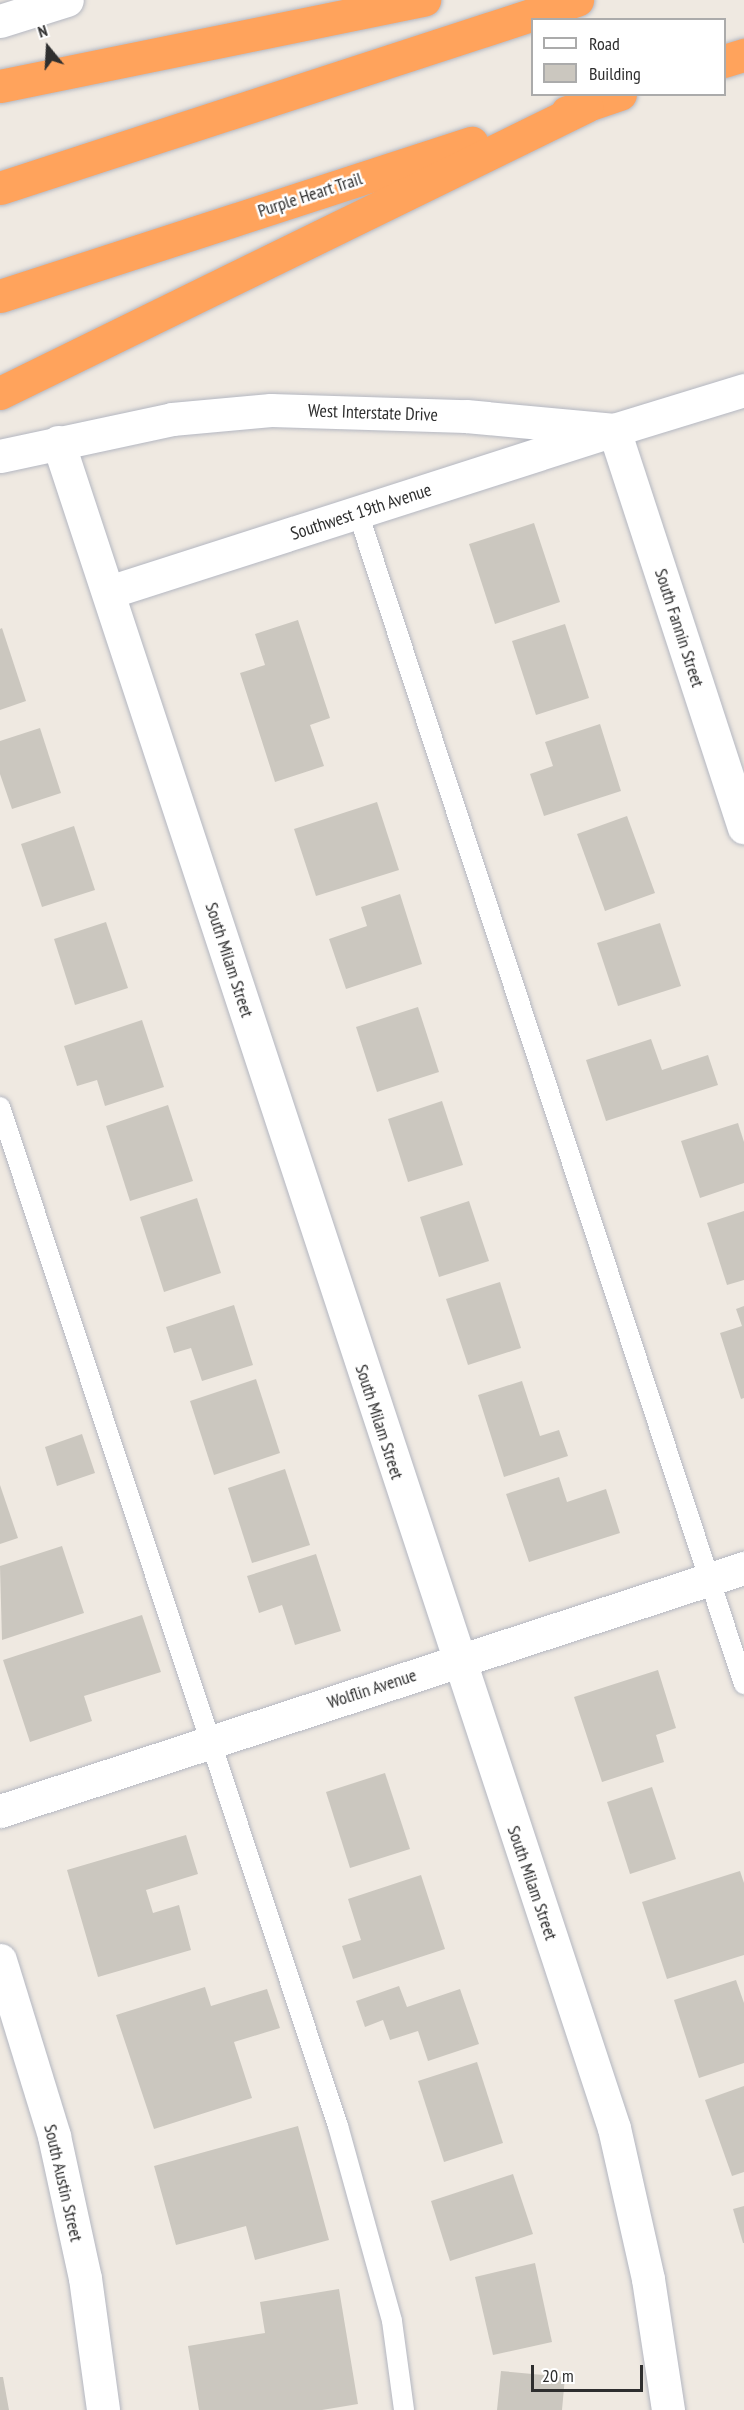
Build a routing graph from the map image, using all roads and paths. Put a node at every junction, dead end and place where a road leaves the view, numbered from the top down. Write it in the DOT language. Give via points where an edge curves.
graph roads {
  1 [pos="67,0"];
  2 [pos="424,0"];
  3 [pos="577,0"];
  4 [pos="0,21"];
  5 [pos="744,55"];
  6 [pos="726,60"];
  7 [pos="0,86"];
  8 [pos="614,96"];
  9 [pos="586,106"];
  10 [pos="0,188"];
  11 [pos="0,296"];
  12 [pos="744,390"];
  13 [pos="0,393"];
  14 [pos="614,430"];
  15 [pos="58,442"];
  16 [pos="0,456"];
  17 [pos="358,513"];
  18 [pos="109,592"];
  19 [pos="744,827"];
  20 [pos="0,1107"];
  21 [pos="744,1568"];
  22 [pos="709,1580"];
  23 [pos="458,1661"];
  24 [pos="744,1684"];
  25 [pos="208,1743"];
  26 [pos="0,1811"];
  27 [pos="0,1960"];
  28 [pos="103,2410"];
  29 [pos="404,2410"];
  30 [pos="668,2410"];
  1 -- 4 [label="street"];
  2 -- 7 [label="highway"];
  3 -- 10 [label="highway"];
  5 -- 6 [label="highway"];
  8 -- 9 [label="highway, Purple Heart Trail"];
  9 -- 11 [label="highway, Purple Heart Trail"];
  9 -- 13 [label="highway"];
  12 -- 14 [label="street, West Interstate Drive"];
  14 -- 15 [label="street, West Interstate Drive" via="466,416 272,410 172,419"];
  14 -- 17 [label="street, Southwest 19th Avenue"];
  14 -- 19 [label="street, South Fannin Street"];
  15 -- 16 [label="street, West Interstate Drive"];
  15 -- 18 [label="street, South Milam Street"];
  17 -- 18 [label="street, Southwest 19th Avenue"];
  17 -- 22 [label="lane"];
  18 -- 23 [label="street, South Milam Street"];
  20 -- 25 [label="lane"];
  21 -- 22 [label="street, Wolflin Avenue"];
  22 -- 23 [label="street, Wolflin Avenue"];
  22 -- 24 [label="lane"];
  23 -- 25 [label="street, Wolflin Avenue"];
  23 -- 30 [label="street, South Milam Street" via="614,2128 648,2279"];
  25 -- 26 [label="street, Wolflin Avenue"];
  25 -- 29 [label="lane" via="338,2126 392,2321"];
  27 -- 28 [label="street, South Austin Street" via="54,2136 85,2277"];
}
